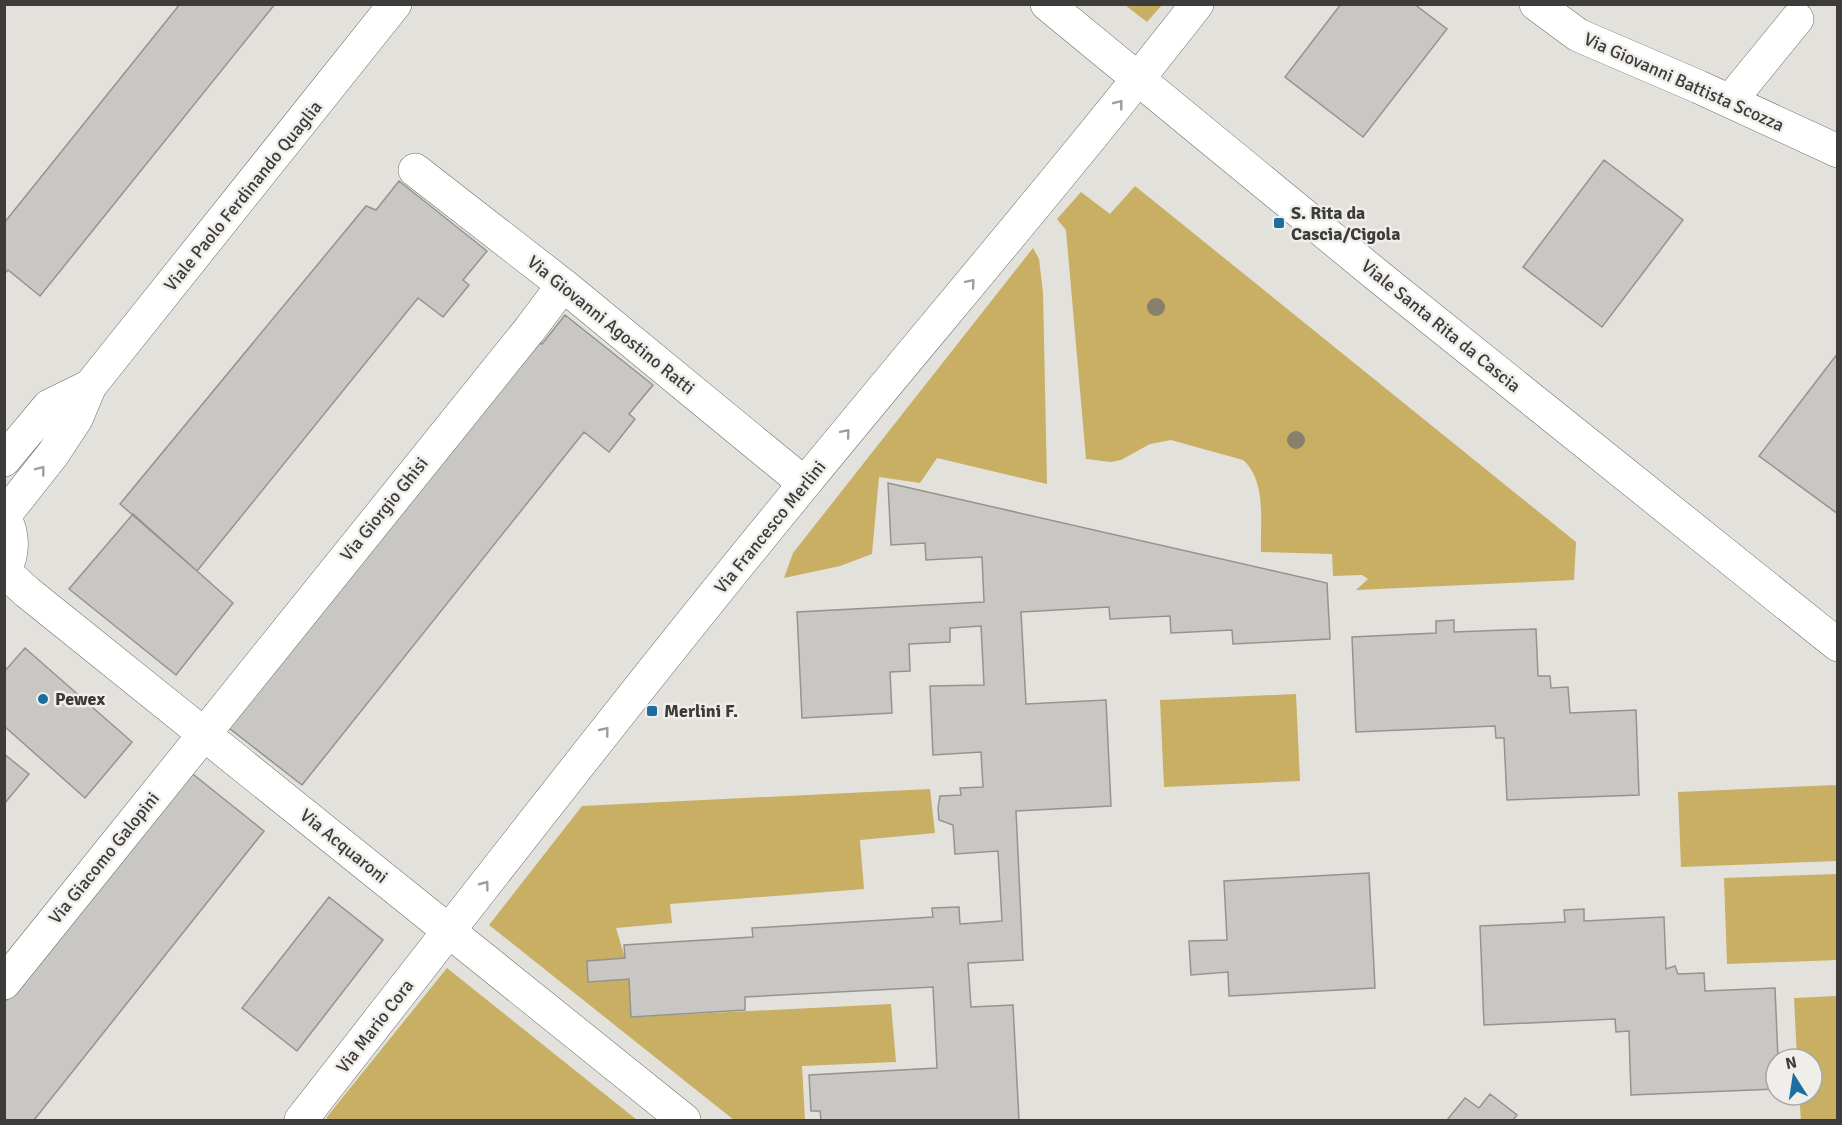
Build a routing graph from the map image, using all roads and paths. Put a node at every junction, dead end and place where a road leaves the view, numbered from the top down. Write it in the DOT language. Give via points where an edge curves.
graph roads {
  1 [pos="395,4"];
  2 [pos="1047,4"];
  3 [pos="1197,4"];
  4 [pos="1536,4"];
  5 [pos="1797,19"];
  6 [pos="1139,78"];
  7 [pos="1730,101"];
  8 [pos="1838,151"];
  9 [pos="415,170"];
  10 [pos="563,285"];
  11 [pos="90,386"];
  12 [pos="4,460"];
  13 [pos="804,483"];
  14 [pos="4,516"];
  15 [pos="5,572"];
  16 [pos="1838,645"];
  17 [pos="204,733"];
  18 [pos="449,932"];
  19 [pos="4,983"];
  20 [pos="301,1120"];
  21 [pos="684,1120"];
  1 -- 11 [label="street, Viale Paolo Ferdinando Quaglia"];
  2 -- 6 [label="street, Viale Santa Rita da Cascia"];
  3 -- 6 [label="street, Via Francesco Merlini"];
  4 -- 7 [label="street, Via Giovanni Battista Scozza" via="1578,35"];
  5 -- 7 [label="street"];
  13 -- 6 [label="street, Via Francesco Merlini, one-way"];
  6 -- 16 [label="street, Viale Santa Rita da Cascia" via="1378,276"];
  7 -- 8 [label="street, Via Giovanni Battista Scozza"];
  9 -- 10 [label="street, Via Giovanni Agostino Ratti"];
  10 -- 13 [label="street, Via Giovanni Agostino Ratti"];
  10 -- 17 [label="street, Via Giorgio Ghisi"];
  11 -- 12 [label="street, Viale Paolo Ferdinando Quaglia" via="50,406"];
  14 -- 11 [label="street, Viale Paolo Ferdinando Quaglia, one-way" via="59,445"];
  18 -- 13 [label="street, Via Francesco Merlini, one-way"];
  14 -- 15 [label="street" via="12,543"];
  15 -- 17 [label="street, Via Acquaroni"];
  17 -- 18 [label="street, Via Acquaroni"];
  17 -- 19 [label="street, Via Giacomo Galopini"];
  18 -- 20 [label="street, Via Mario Cora"];
  18 -- 21 [label="street, Via Acquaroni"];
}
